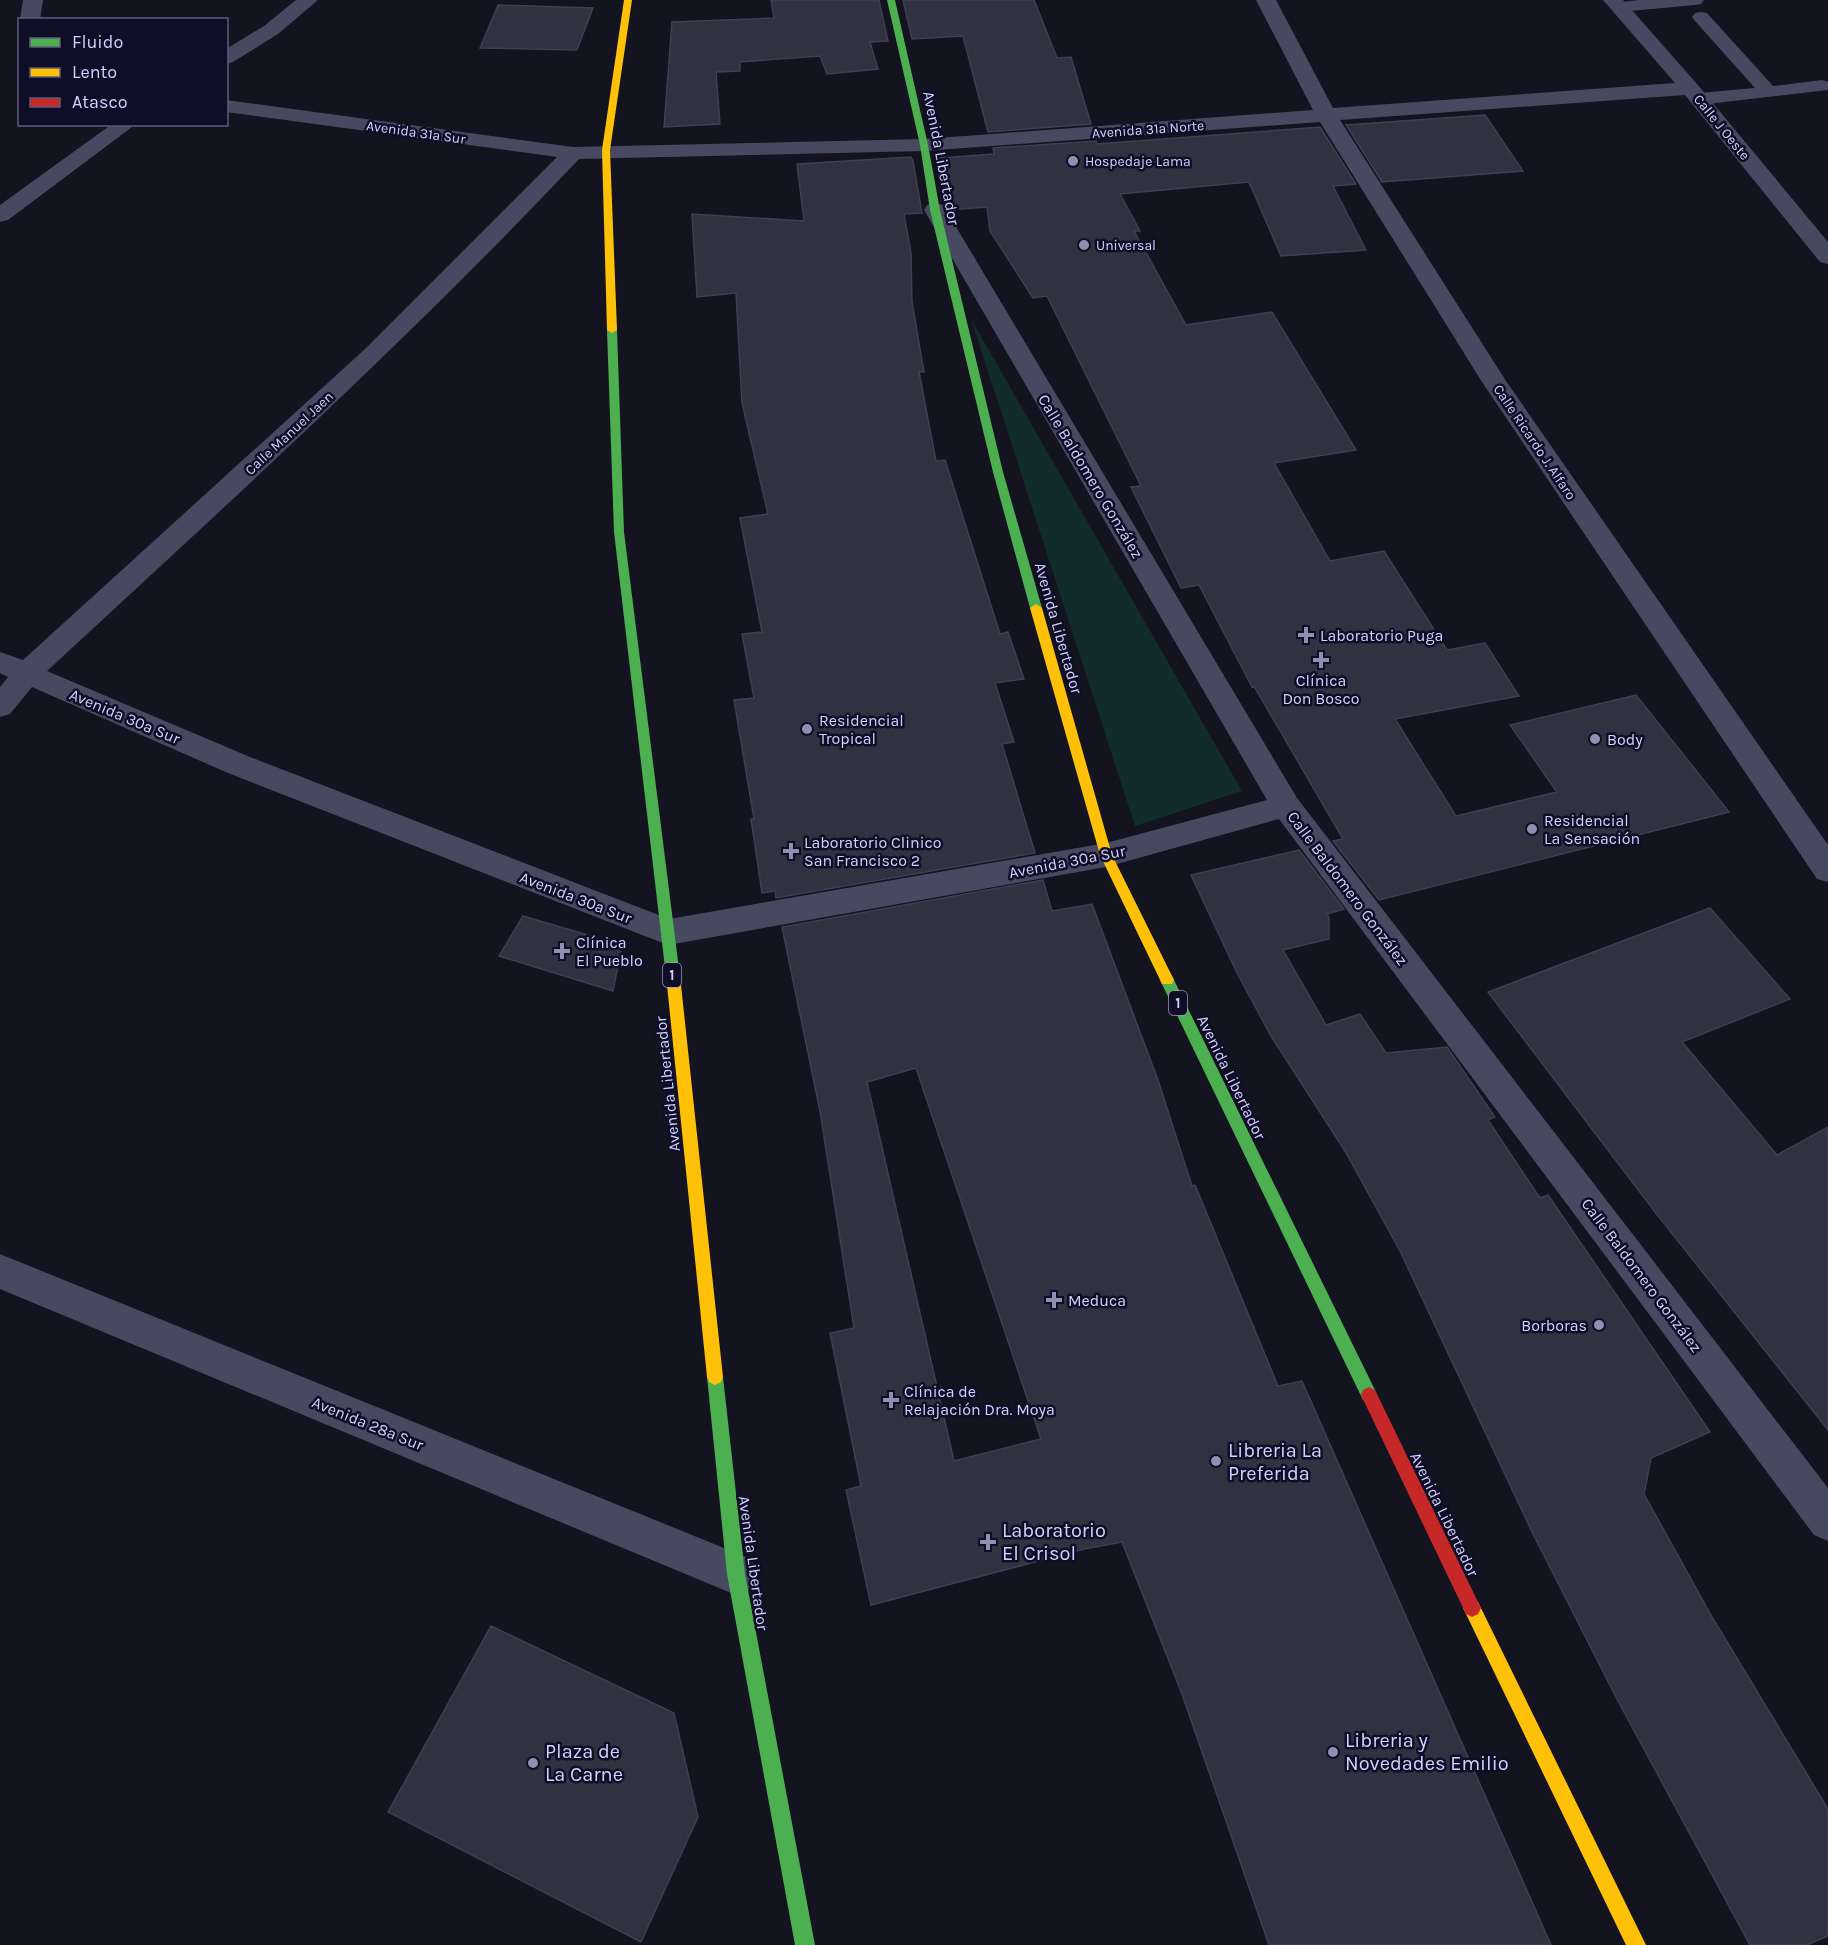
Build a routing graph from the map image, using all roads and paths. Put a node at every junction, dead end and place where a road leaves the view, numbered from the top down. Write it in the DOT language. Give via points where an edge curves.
graph roads {
  1 [pos="33,0"];
  2 [pos="308,0"];
  3 [pos="628,0"];
  4 [pos="891,0"];
  5 [pos="1266,0"];
  6 [pos="1616,3"];
  7 [pos="1698,8"];
  8 [pos="30,18"];
  9 [pos="228,57"];
  10 [pos="1822,86"];
  11 [pos="1769,92"];
  12 [pos="1694,93"];
  13 [pos="228,106"];
  14 [pos="1326,116"];
  15 [pos="123,126"];
  16 [pos="924,145"];
  17 [pos="606,150"];
  18 [pos="573,153"];
  19 [pos="935,210"];
  20 [pos="0,215"];
  21 [pos="1828,257"];
  22 [pos="13,668"];
  23 [pos="0,706"];
  24 [pos="1286,806"];
  25 [pos="1106,855"];
  26 [pos="1828,870"];
  27 [pos="668,932"];
  28 [pos="0,1271"];
  29 [pos="1828,1521"];
  30 [pos="736,1574"];
  31 [pos="805,1945"];
  32 [pos="1636,1945"];
  1 -- 8 [label="street"];
  2 -- 9 [label="street" via="271,30"];
  3 -- 17 [label="highway, Avenida Libertador / 1"];
  4 -- 16 [label="highway, Avenida Libertador / 1"];
  5 -- 14 [label="street, Calle Ricardo J. Alfaro"];
  6 -- 7 [label="lane"];
  6 -- 12 [label="street, Calle J Oeste"];
  7 -- 11 [label="lane"];
  10 -- 11 [label="lane"];
  11 -- 12 [label="lane"];
  12 -- 14 [label="street, Avenida 31a Norte"];
  12 -- 21 [label="street, Calle J Oeste"];
  13 -- 18 [label="street, Avenida 31a Sur"];
  14 -- 16 [label="street, Avenida 31a Norte"];
  14 -- 26 [label="street, Calle Ricardo J. Alfaro" via="1494,382"];
  15 -- 20 [label="street"];
  16 -- 17 [label="street, Avenida 31a Norte"];
  16 -- 19 [label="highway, Avenida Libertador / 1"];
  17 -- 18 [label="street, Avenida 31a Sur"];
  17 -- 27 [label="highway, Avenida Libertador / 1" via="619,532"];
  18 -- 22 [label="street, Calle Manuel Jaen" via="327,398"];
  19 -- 24 [label="street, Calle Baldomero González"];
  19 -- 25 [label="highway, Avenida Libertador / 1" via="998,472"];
  22 -- 23 [label="street, Calle Manuel Jaen"];
  22 -- 27 [label="street, Avenida 30a Sur" via="239,765"];
  24 -- 25 [label="street, Avenida 30a Sur"];
  24 -- 29 [label="street, Calle Baldomero González"];
  25 -- 27 [label="street, Avenida 30a Sur"];
  25 -- 32 [label="highway, Avenida Libertador / 1"];
  27 -- 30 [label="highway, Avenida Libertador / 1"];
  28 -- 30 [label="street, Avenida 28a Sur"];
  30 -- 31 [label="highway, Avenida Libertador / 1"];
}
